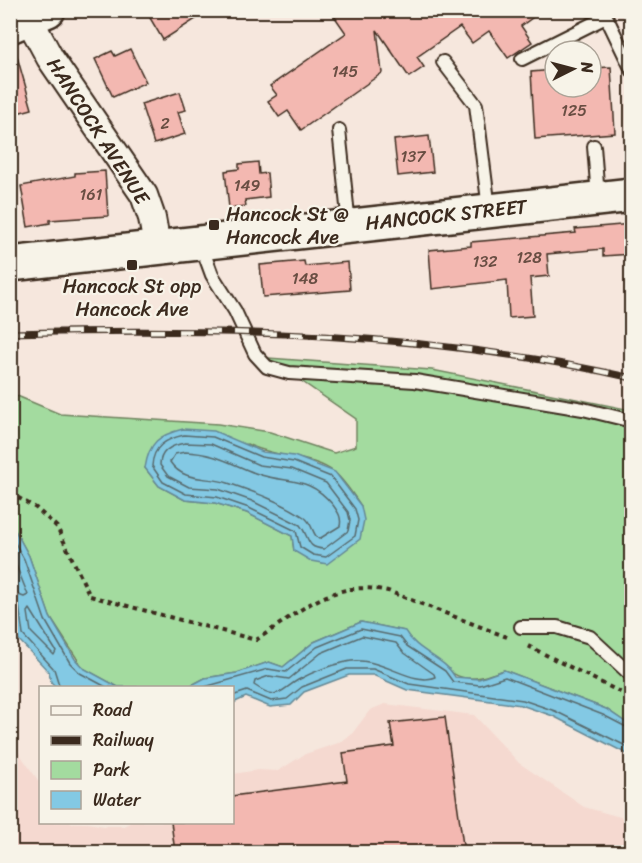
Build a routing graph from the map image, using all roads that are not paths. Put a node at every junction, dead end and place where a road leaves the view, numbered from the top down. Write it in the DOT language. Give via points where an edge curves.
graph roads {
  1 [pos="605,14"];
  2 [pos="28,17"];
  3 [pos="522,59"];
  4 [pos="443,62"];
  5 [pos="632,70"];
  6 [pos="339,130"];
  7 [pos="594,146"];
  8 [pos="632,195"];
  9 [pos="598,198"];
  10 [pos="489,210"];
  11 [pos="349,225"];
  12 [pos="200,241"];
  13 [pos="157,246"];
  14 [pos="10,264"];
  15 [pos="632,421"];
  16 [pos="521,627"];
  17 [pos="632,676"];
  1 -- 3 [label="lane"];
  1 -- 5 [label="lane"];
  2 -- 13 [label="street, HANCOCK AVENUE" via="50,58 144,195"];
  4 -- 10 [label="lane" via="476,105"];
  6 -- 11 [label="lane"];
  7 -- 9 [label="lane"];
  8 -- 9 [label="main road, HANCOCK STREET"];
  9 -- 10 [label="main road, HANCOCK STREET"];
  10 -- 11 [label="main road, HANCOCK STREET"];
  11 -- 12 [label="main road, HANCOCK STREET"];
  12 -- 13 [label="main road, HANCOCK STREET"];
  12 -- 15 [label="lane" via="206,264 255,354 276,371 415,381"];
  13 -- 14 [label="main road, HANCOCK STREET"];
  16 -- 17 [label="lane" via="557,627 590,637"];
}
